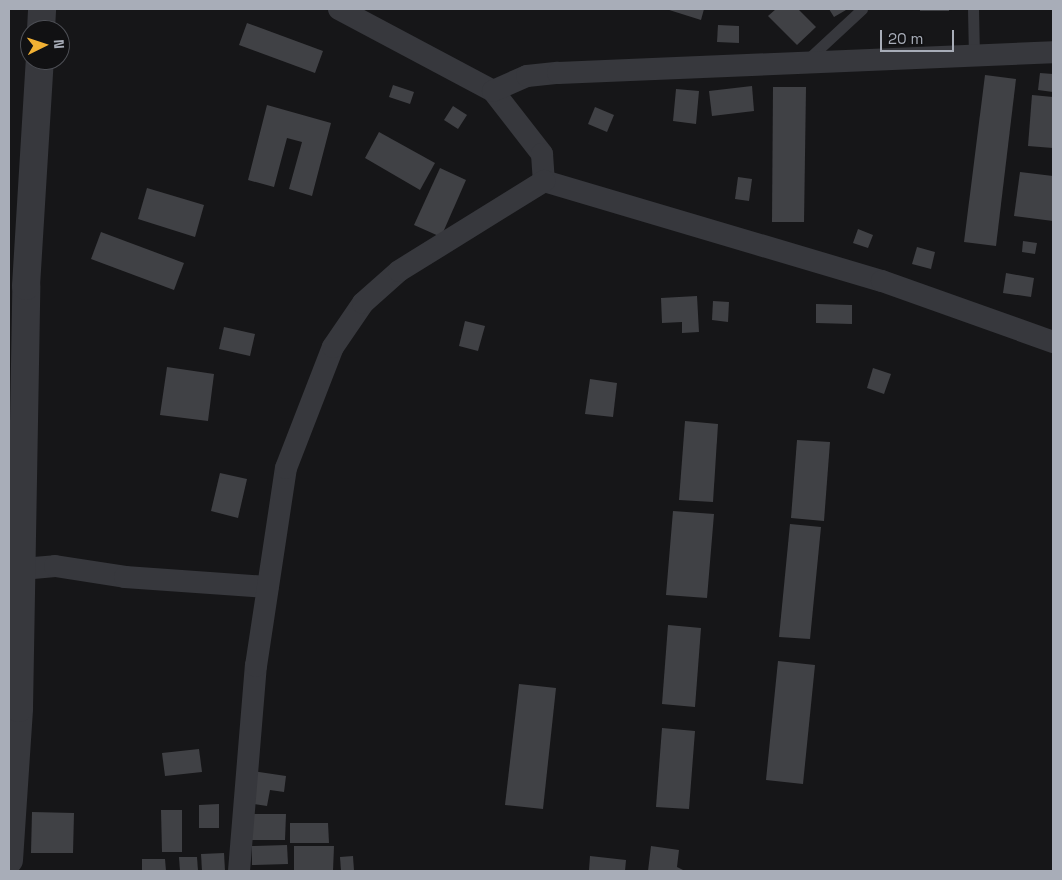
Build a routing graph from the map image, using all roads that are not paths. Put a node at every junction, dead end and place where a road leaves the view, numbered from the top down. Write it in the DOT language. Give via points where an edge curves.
graph roads {
  1 [pos="339,9"];
  2 [pos="862,9"];
  3 [pos="973,9"];
  4 [pos="1053,52"];
  5 [pos="974,56"];
  6 [pos="804,63"];
  7 [pos="39,70"];
  8 [pos="493,90"];
  9 [pos="544,180"];
  10 [pos="1053,342"];
  11 [pos="22,569"];
  12 [pos="268,587"];
  13 [pos="9,860"];
  14 [pos="239,871"];
  1 -- 8 [label="street"];
  2 -- 6 [label="lane"];
  3 -- 5 [label="lane"];
  4 -- 5 [label="street"];
  5 -- 6 [label="street"];
  6 -- 8 [label="street" via="558,73 527,76"];
  7 -- 11 [label="street" via="26,286"];
  8 -- 9 [label="street" via="542,154"];
  9 -- 10 [label="street" via="882,281"];
  9 -- 12 [label="street" via="398,271 363,303 333,347 286,468"];
  11 -- 12 [label="street" via="55,566 125,577"];
  11 -- 13 [label="street"];
  12 -- 14 [label="street" via="256,666"];
}
